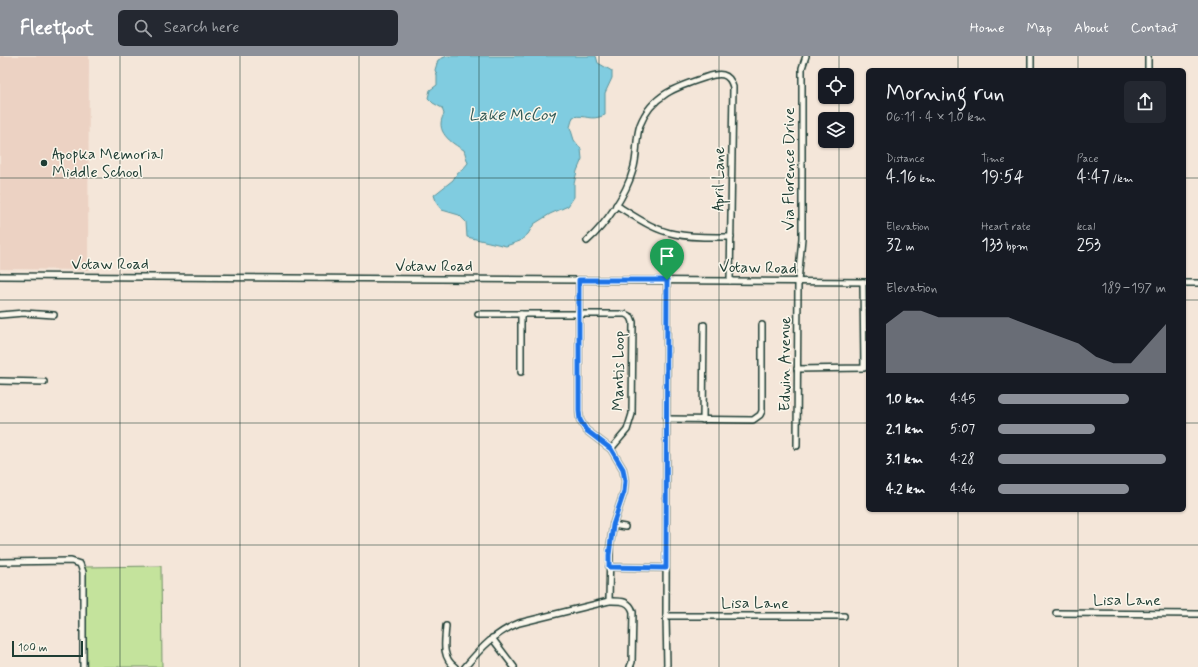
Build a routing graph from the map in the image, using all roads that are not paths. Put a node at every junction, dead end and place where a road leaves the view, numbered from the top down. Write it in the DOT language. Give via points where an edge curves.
graph roads {
  1 [pos="806,56"];
  2 [pos="1031,56"];
  3 [pos="1148,56"];
  4 [pos="1031,68"];
  5 [pos="1148,68"];
  6 [pos="616,205"];
  7 [pos="731,237"];
  8 [pos="587,241"];
  9 [pos="0,276"];
  10 [pos="579,280"];
  11 [pos="667,280"];
  12 [pos="730,281"];
  13 [pos="798,282"];
  14 [pos="866,282"];
  15 [pos="1186,283"];
  16 [pos="1198,283"];
  17 [pos="478,314"];
  18 [pos="521,314"];
  19 [pos="579,314"];
  20 [pos="0,315"];
  21 [pos="54,315"];
  22 [pos="704,325"];
  23 [pos="762,325"];
  24 [pos="798,369"];
  25 [pos="521,372"];
  26 [pos="0,381"];
  27 [pos="44,382"];
  28 [pos="666,419"];
  29 [pos="703,420"];
  30 [pos="797,446"];
  31 [pos="611,449"];
  32 [pos="613,525"];
  33 [pos="626,527"];
  34 [pos="0,562"];
  35 [pos="609,567"];
  36 [pos="666,568"];
  37 [pos="609,601"];
  38 [pos="1056,613"];
  39 [pos="1198,614"];
  40 [pos="666,616"];
  41 [pos="844,616"];
  42 [pos="446,626"];
  43 [pos="492,638"];
  44 [pos="83,667"];
  45 [pos="455,667"];
  46 [pos="465,667"];
  47 [pos="514,667"];
  48 [pos="630,667"];
  49 [pos="667,667"];
  1 -- 13 [label="street, Via Florence Drive" via="802,68 802,238"];
  2 -- 4 [label="street"];
  3 -- 5 [label="street"];
  6 -- 7 [label="street" via="652,226 673,234 689,237"];
  6 -- 7 [label="street, April Lane" via="634,169 640,125 654,103 667,92 714,74 722,74 731,80 733,87"];
  6 -- 8 [label="street"];
  7 -- 12 [label="street, April Lane"];
  9 -- 10 [label="street, Votaw Road"];
  10 -- 11 [label="street, Votaw Road"];
  10 -- 19 [label="street"];
  11 -- 12 [label="street, Votaw Road"];
  11 -- 28 [label="street"];
  12 -- 13 [label="street, Votaw Road"];
  13 -- 14 [label="street, Votaw Road"];
  13 -- 24 [label="street, Edwin Avenue"];
  14 -- 24 [label="street" via="864,368"];
  15 -- 16 [label="street"];
  17 -- 18 [label="street, Mantis Loop"];
  18 -- 19 [label="street, Mantis Loop"];
  18 -- 25 [label="street"];
  19 -- 31 [label="street" via="580,420 586,430"];
  19 -- 31 [label="street, Mantis Loop" via="625,314 631,317 633,322 632,414 627,430"];
  20 -- 21 [label="street"];
  22 -- 29 [label="street"];
  23 -- 29 [label="street" via="760,416 753,420"];
  24 -- 30 [label="street, Edwin Avenue"];
  26 -- 27 [label="street"];
  28 -- 29 [label="street"];
  28 -- 36 [label="street"];
  31 -- 32 [label="street" via="623,469 625,481"];
  32 -- 33 [label="street"];
  32 -- 35 [label="street"];
  34 -- 44 [label="street" via="71,561 80,564 83,572"];
  35 -- 36 [label="street"];
  35 -- 37 [label="street"];
  36 -- 40 [label="street"];
  37 -- 43 [label="street" via="519,623"];
  37 -- 48 [label="street" via="621,601 632,607"];
  38 -- 39 [label="street, Lisa Lane"];
  40 -- 41 [label="street, Lisa Lane"];
  40 -- 49 [label="street"];
  42 -- 45 [label="street" via="445,656"];
  43 -- 46 [label="street"];
  43 -- 47 [label="street"];
}
